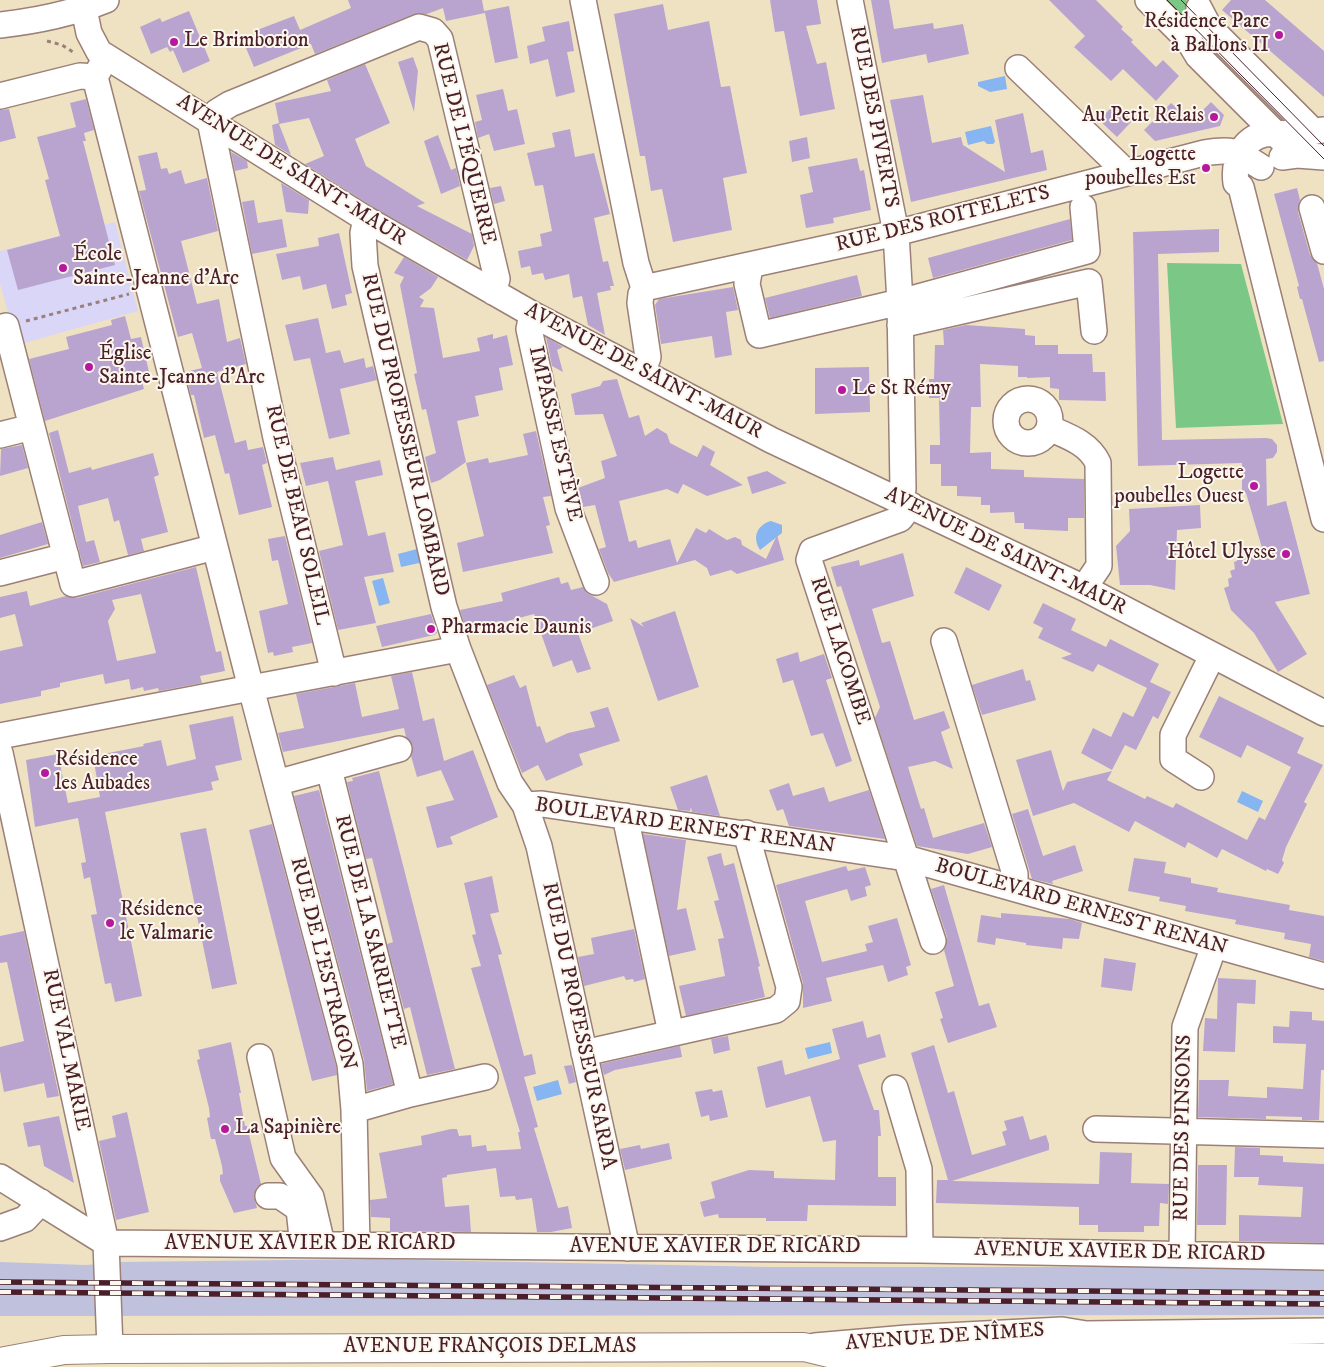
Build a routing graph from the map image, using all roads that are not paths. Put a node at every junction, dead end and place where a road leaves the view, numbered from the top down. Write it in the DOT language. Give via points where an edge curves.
graph roads {
  1 [pos="582,0"];
  2 [pos="850,0"];
  3 [pos="1148,0"];
  4 [pos="1199,4"];
  5 [pos="95,5"];
  6 [pos="0,25"];
  7 [pos="1018,68"];
  8 [pos="96,70"];
  9 [pos="1238,95"];
  10 [pos="0,96"];
  11 [pos="210,121"];
  12 [pos="1318,130"];
  13 [pos="1276,134"];
  14 [pos="1240,154"];
  15 [pos="1297,155"];
  16 [pos="1324,157"];
  17 [pos="1261,167"];
  18 [pos="1126,172"];
  19 [pos="1241,187"];
  20 [pos="1083,207"];
  21 [pos="1312,208"];
  22 [pos="366,219"];
  23 [pos="896,234"];
  24 [pos="1324,251"];
  25 [pos="750,267"];
  26 [pos="644,288"];
  27 [pos="493,292"];
  28 [pos="532,314"];
  29 [pos="900,314"];
  30 [pos="3,327"];
  31 [pos="1094,331"];
  32 [pos="643,372"];
  33 [pos="32,427"];
  34 [pos="1049,428"];
  35 [pos="0,435"];
  36 [pos="904,503"];
  37 [pos="1324,518"];
  38 [pos="215,547"];
  39 [pos="66,556"];
  40 [pos="0,573"];
  41 [pos="596,582"];
  42 [pos="1084,588"];
  43 [pos="944,641"];
  44 [pos="458,649"];
  45 [pos="1212,656"];
  46 [pos="334,673"];
  47 [pos="251,688"];
  48 [pos="1324,713"];
  49 [pos="0,736"];
  50 [pos="399,749"];
  51 [pos="0,753"];
  52 [pos="328,769"];
  53 [pos="1201,777"];
  54 [pos="276,783"];
  55 [pos="525,805"];
  56 [pos="625,816"];
  57 [pos="746,833"];
  58 [pos="906,858"];
  59 [pos="1015,887"];
  60 [pos="934,941"];
  61 [pos="1214,946"];
  62 [pos="1324,976"];
  63 [pos="671,1033"];
  64 [pos="584,1053"];
  65 [pos="260,1057"];
  66 [pos="485,1078"];
  67 [pos="895,1088"];
  68 [pos="410,1094"];
  69 [pos="354,1110"];
  70 [pos="1096,1129"];
  71 [pos="1182,1131"];
  72 [pos="1324,1135"];
  73 [pos="0,1177"];
  74 [pos="268,1196"];
  75 [pos="41,1202"];
  76 [pos="0,1228"];
  77 [pos="106,1244"];
  78 [pos="313,1244"];
  79 [pos="358,1245"];
  80 [pos="626,1248"];
  81 [pos="920,1250"];
  82 [pos="1182,1254"];
  83 [pos="1324,1257"];
  84 [pos="1324,1332"];
  85 [pos="1086,1334"];
  86 [pos="804,1347"];
  87 [pos="1046,1354"];
  88 [pos="110,1358"];
  89 [pos="1324,1358"];
  90 [pos="0,1362"];
  91 [pos="1168,1362"];
  92 [pos="847,1363"];
  93 [pos="27,1367"];
  1 -- 26 [label="street" via="636,263"];
  2 -- 23 [label="street, RUE DES PIVERTS"];
  3 -- 9 [label="street"];
  4 -- 9 [label="street" via="1202,35 1209,54 1238,84"];
  4 -- 12 [label="street" via="1209,27"];
  5 -- 6 [label="street, AVENUE DE SAINT-MAUR" via="48,19"];
  5 -- 8 [label="street, AVENUE DE SAINT-MAUR"];
  7 -- 18 [label="street"];
  8 -- 10 [label="street"];
  8 -- 11 [label="street, AVENUE DE SAINT-MAUR"];
  8 -- 38 [label="street"];
  9 -- 13 [label="street"];
  11 -- 22 [label="street, AVENUE DE SAINT-MAUR"];
  11 -- 27 [label="street, RUE DE L'ÉQUERRE" via="230,104 419,27 433,31 440,39 497,279"];
  11 -- 46 [label="street, RUE DE BEAU SOLEIL" via="276,438"];
  12 -- 13 [label="street"];
  13 -- 14 [label="street" via="1254,138"];
  13 -- 15 [label="street"];
  14 -- 17 [label="street"];
  14 -- 18 [label="street, RUE DES ROITELETS" via="1227,149"];
  14 -- 19 [label="street" via="1235,175 1236,183"];
  15 -- 16 [label="street"];
  15 -- 17 [label="street" via="1270,160"];
  17 -- 19 [label="street"];
  18 -- 23 [label="street, RUE DES ROITELETS"];
  19 -- 37 [label="street"];
  20 -- 29 [label="street" via="1087,251"];
  21 -- 24 [label="street"];
  22 -- 27 [label="street, AVENUE DE SAINT-MAUR"];
  22 -- 44 [label="street, RUE DU PROFESSEUR LOMBARD" via="363,233 365,266 444,607"];
  23 -- 25 [label="street, RUE DES ROITELETS"];
  23 -- 29 [label="street, RUE DES PIVERTS"];
  25 -- 26 [label="street, RUE DES ROITELETS"];
  25 -- 29 [label="street" via="746,284 758,335"];
  26 -- 32 [label="street" via="640,303 648,356"];
  27 -- 28 [label="street, AVENUE DE SAINT-MAUR"];
  28 -- 32 [label="street, AVENUE DE SAINT-MAUR"];
  28 -- 41 [label="street, IMPASSE ESTÈVE" via="529,329 568,508"];
  29 -- 31 [label="street" via="1089,282"];
  29 -- 36 [label="street, RUE DES PIVERTS"];
  30 -- 33 [label="street"];
  32 -- 36 [label="street, AVENUE DE SAINT-MAUR" via="771,440"];
  33 -- 35 [label="street"];
  33 -- 39 [label="street"];
  34 -- 42 [label="street" via="1074,438 1094,454 1098,463 1099,566"];
  36 -- 42 [label="street, AVENUE DE SAINT-MAUR"];
  36 -- 58 [label="street, RUE LACOMBE" via="900,519 812,551 809,560"];
  38 -- 39 [label="street" via="73,584"];
  38 -- 47 [label="street"];
  39 -- 40 [label="street"];
  42 -- 45 [label="street, AVENUE DE SAINT-MAUR"];
  43 -- 59 [label="street" via="1014,874"];
  44 -- 46 [label="street"];
  44 -- 55 [label="street, BOULEVARD ERNEST RENAN" via="510,783"];
  45 -- 48 [label="street, AVENUE DE SAINT-MAUR"];
  45 -- 53 [label="street" via="1173,735 1173,758"];
  46 -- 47 [label="street"];
  47 -- 49 [label="street"];
  47 -- 54 [label="street, RUE DE L'ESTRAGON"];
  50 -- 52 [label="street"];
  51 -- 77 [label="street, RUE VAL MARIE"];
  52 -- 54 [label="street"];
  52 -- 68 [label="street, RUE DE LA SARRIETTE"];
  54 -- 69 [label="street, RUE DE L'ESTRAGON" via="350,1064"];
  55 -- 56 [label="street, BOULEVARD ERNEST RENAN" via="542,804"];
  55 -- 64 [label="street, RUE DU PROFESSEUR SARDA" via="539,846"];
  56 -- 57 [label="street, BOULEVARD ERNEST RENAN"];
  56 -- 63 [label="street"];
  57 -- 58 [label="street, BOULEVARD ERNEST RENAN"];
  57 -- 63 [label="street" via="789,987 787,1001 776,1010"];
  58 -- 59 [label="street, BOULEVARD ERNEST RENAN"];
  58 -- 60 [label="street"];
  59 -- 61 [label="street, BOULEVARD ERNEST RENAN"];
  61 -- 62 [label="street, BOULEVARD ERNEST RENAN"];
  61 -- 71 [label="street, RUE DES PINSONS" via="1185,1027"];
  63 -- 64 [label="street"];
  64 -- 80 [label="street, RUE DU PROFESSEUR SARDA"];
  65 -- 78 [label="street" via="283,1158 311,1197"];
  66 -- 68 [label="street"];
  67 -- 81 [label="street" via="919,1169"];
  68 -- 69 [label="street"];
  69 -- 79 [label="street, RUE DE L'ESTRAGON"];
  70 -- 71 [label="street"];
  71 -- 72 [label="street"];
  71 -- 82 [label="street, RUE DES PINSONS"];
  73 -- 75 [label="street"];
  74 -- 78 [label="street" via="280,1196 299,1209"];
  75 -- 76 [label="street" via="25,1219"];
  75 -- 77 [label="street"];
  77 -- 78 [label="street, AVENUE XAVIER DE RICARD"];
  77 -- 88 [label="street, RUE VAL MARIE"];
  78 -- 79 [label="street, AVENUE XAVIER DE RICARD"];
  79 -- 80 [label="street, AVENUE XAVIER DE RICARD"];
  80 -- 81 [label="street, AVENUE XAVIER DE RICARD"];
  81 -- 82 [label="street, AVENUE XAVIER DE RICARD"];
  82 -- 83 [label="street, AVENUE XAVIER DE RICARD"];
  84 -- 85 [label="street, AVENUE DE NÎMES"];
  85 -- 86 [label="street, AVENUE DE NÎMES" via="1062,1330"];
  85 -- 87 [label="street, AVENUE DE NÎMES"];
  86 -- 88 [label="main road, AVENUE FRANÇOIS DELMAS"];
  86 -- 92 [label="main road, AVENUE FRANÇOIS DELMAS"];
  87 -- 91 [label="main road, AVENUE DE NÎMES"];
  87 -- 92 [label="main road, AVENUE DE NÎMES"];
  88 -- 90 [label="main road, AVENUE FRANÇOIS DELMAS" via="64,1350"];
  89 -- 91 [label="main road, AVENUE DE NÎMES"];
  90 -- 93 [label="main road, AVENUE FRANÇOIS DELMAS"];
}
